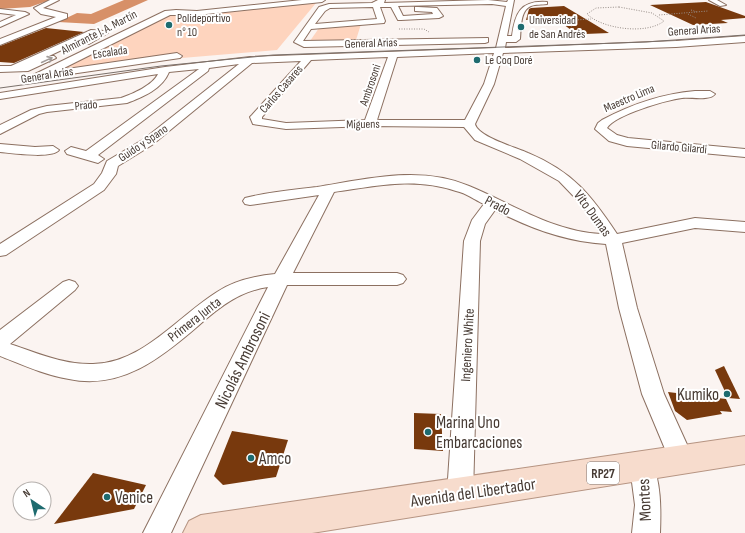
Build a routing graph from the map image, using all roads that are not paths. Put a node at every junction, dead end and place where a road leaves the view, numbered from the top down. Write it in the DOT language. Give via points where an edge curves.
graph roads {
  1 [pos="56,0"];
  2 [pos="322,0"];
  3 [pos="432,0"];
  4 [pos="705,0"];
  5 [pos="712,0"];
  6 [pos="716,0"];
  7 [pos="507,1"];
  8 [pos="219,3"];
  9 [pos="545,3"];
  10 [pos="375,5"];
  11 [pos="722,5"];
  12 [pos="395,7"];
  13 [pos="333,8"];
  14 [pos="242,9"];
  15 [pos="422,9"];
  16 [pos="409,10"];
  17 [pos="0,11"];
  18 [pos="355,12"];
  19 [pos="414,17"];
  20 [pos="427,17"];
  21 [pos="0,24"];
  22 [pos="335,25"];
  23 [pos="309,28"];
  24 [pos="434,34"];
  25 [pos="745,39"];
  26 [pos="483,40"];
  27 [pos="0,42"];
  28 [pos="501,43"];
  29 [pos="394,54"];
  30 [pos="177,56"];
  31 [pos="309,57"];
  32 [pos="250,60"];
  33 [pos="205,69"];
  34 [pos="165,70"];
  35 [pos="4,73"];
  36 [pos="38,75"];
  37 [pos="710,94"];
  38 [pos="0,96"];
  39 [pos="257,122"];
  40 [pos="370,123"];
  41 [pos="469,124"];
  42 [pos="0,130"];
  43 [pos="613,138"];
  44 [pos="0,148"];
  45 [pos="53,150"];
  46 [pos="71,151"];
  47 [pos="745,152"];
  48 [pos="88,156"];
  49 [pos="112,164"];
  50 [pos="330,189"];
  51 [pos="250,201"];
  52 [pos="494,203"];
  53 [pos="745,227"];
  54 [pos="613,240"];
  55 [pos="0,251"];
  56 [pos="282,279"];
  57 [pos="398,279"];
  58 [pos="69,286"];
  59 [pos="0,341"];
  60 [pos="0,348"];
  61 [pos="745,450"];
  62 [pos="682,460"];
  63 [pos="642,467"];
  64 [pos="460,494"];
  65 [pos="157,533"];
  66 [pos="201,533"];
  67 [pos="646,533"];
  1 -- 27 [label="street" via="38,8 44,12 64,16"];
  2 -- 14 [label="street"];
  3 -- 10 [label="street" via="378,1"];
  4 -- 5 [label="street"];
  5 -- 6 [label="street"];
  5 -- 11 [label="street"];
  7 -- 12 [label="street"];
  7 -- 28 [label="street"];
  8 -- 14 [label="street" via="238,4"];
  9 -- 28 [label="street" via="529,4 524,7 517,23 520,39"];
  10 -- 12 [label="street"];
  10 -- 18 [label="street"];
  10 -- 18 [label="street" via="381,21"];
  12 -- 16 [label="street"];
  12 -- 19 [label="street" via="400,18"];
  13 -- 18 [label="street"];
  13 -- 22 [label="street"];
  13 -- 23 [label="street" via="322,9"];
  14 -- 36 [label="street, Almirante J. A. Martín" via="196,13 172,12 50,72"];
  15 -- 16 [label="street"];
  15 -- 20 [label="street"];
  15 -- 20 [label="street" via="434,10 438,16"];
  16 -- 19 [label="street"];
  17 -- 21 [label="street" via="25,14"];
  18 -- 22 [label="street"];
  19 -- 20 [label="street"];
  22 -- 23 [label="street"];
  23 -- 26 [label="street" via="298,42 304,44"];
  24 -- 26 [label="street" via="479,33"];
  25 -- 28 [label="street, General Arias" via="676,44"];
  26 -- 28 [label="street"];
  28 -- 29 [label="street, General Arias"];
  28 -- 41 [label="street" via="489,84"];
  29 -- 31 [label="street, General Arias"];
  29 -- 40 [label="street, Ambrosoni"];
  30 -- 36 [label="street, Escalada"];
  31 -- 32 [label="street, General Arias"];
  31 -- 39 [label="street, Carlos Casares" via="256,117"];
  32 -- 34 [label="street, General Arias"];
  32 -- 49 [label="street, Guido y Spano" via="148,142"];
  33 -- 48 [label="street"];
  34 -- 38 [label="street, General Arias"];
  34 -- 42 [label="street, Prado" via="160,81 128,99 47,109 35,112"];
  35 -- 35 [label="street, one-way" via="35,66 104,33 94,32"];
  35 -- 36 [label="street, Escalada"];
  37 -- 43 [label="street, Maestro Lima" via="671,96 628,110 602,125 605,133"];
  39 -- 40 [label="street, Miguens" via="286,126"];
  40 -- 41 [label="street, Miguens"];
  41 -- 54 [label="street, Vito Dumas" via="470,129 479,137 525,156 564,178 589,203"];
  43 -- 47 [label="street, Gilardo Gilardi" via="627,142"];
  44 -- 45 [label="street"];
  46 -- 48 [label="street"];
  48 -- 49 [label="street"];
  49 -- 55 [label="street, Guido y Spano" via="109,174 99,187"];
  50 -- 51 [label="street, Prado"];
  50 -- 52 [label="street, Prado" via="395,179 426,179 463,188"];
  50 -- 56 [label="street, Nicolás Ambrosoni"];
  52 -- 54 [label="street, Prado" via="512,213 559,231 585,238"];
  52 -- 64 [label="street, Ingeniero White" via="480,218 472,241"];
  53 -- 54 [label="street, Prado" via="695,224"];
  54 -- 62 [label="street, Vito Dumas" via="628,308 653,394"];
  56 -- 57 [label="street, Primera Junta"];
  56 -- 60 [label="street, Primera Junta" via="255,283 224,295 148,355 120,369 93,373 66,370"];
  56 -- 65 [label="street, Nicolás Ambrosoni"];
  58 -- 59 [label="street"];
  61 -- 62 [label="main road, Avenida del Libertador / RP27"];
  62 -- 63 [label="main road, Avenida del Libertador / RP27"];
  63 -- 64 [label="main road, Avenida del Libertador / RP27"];
  63 -- 67 [label="street, Montes" via="648,505"];
  64 -- 66 [label="main road, Avenida del Libertador / RP27"];
}
